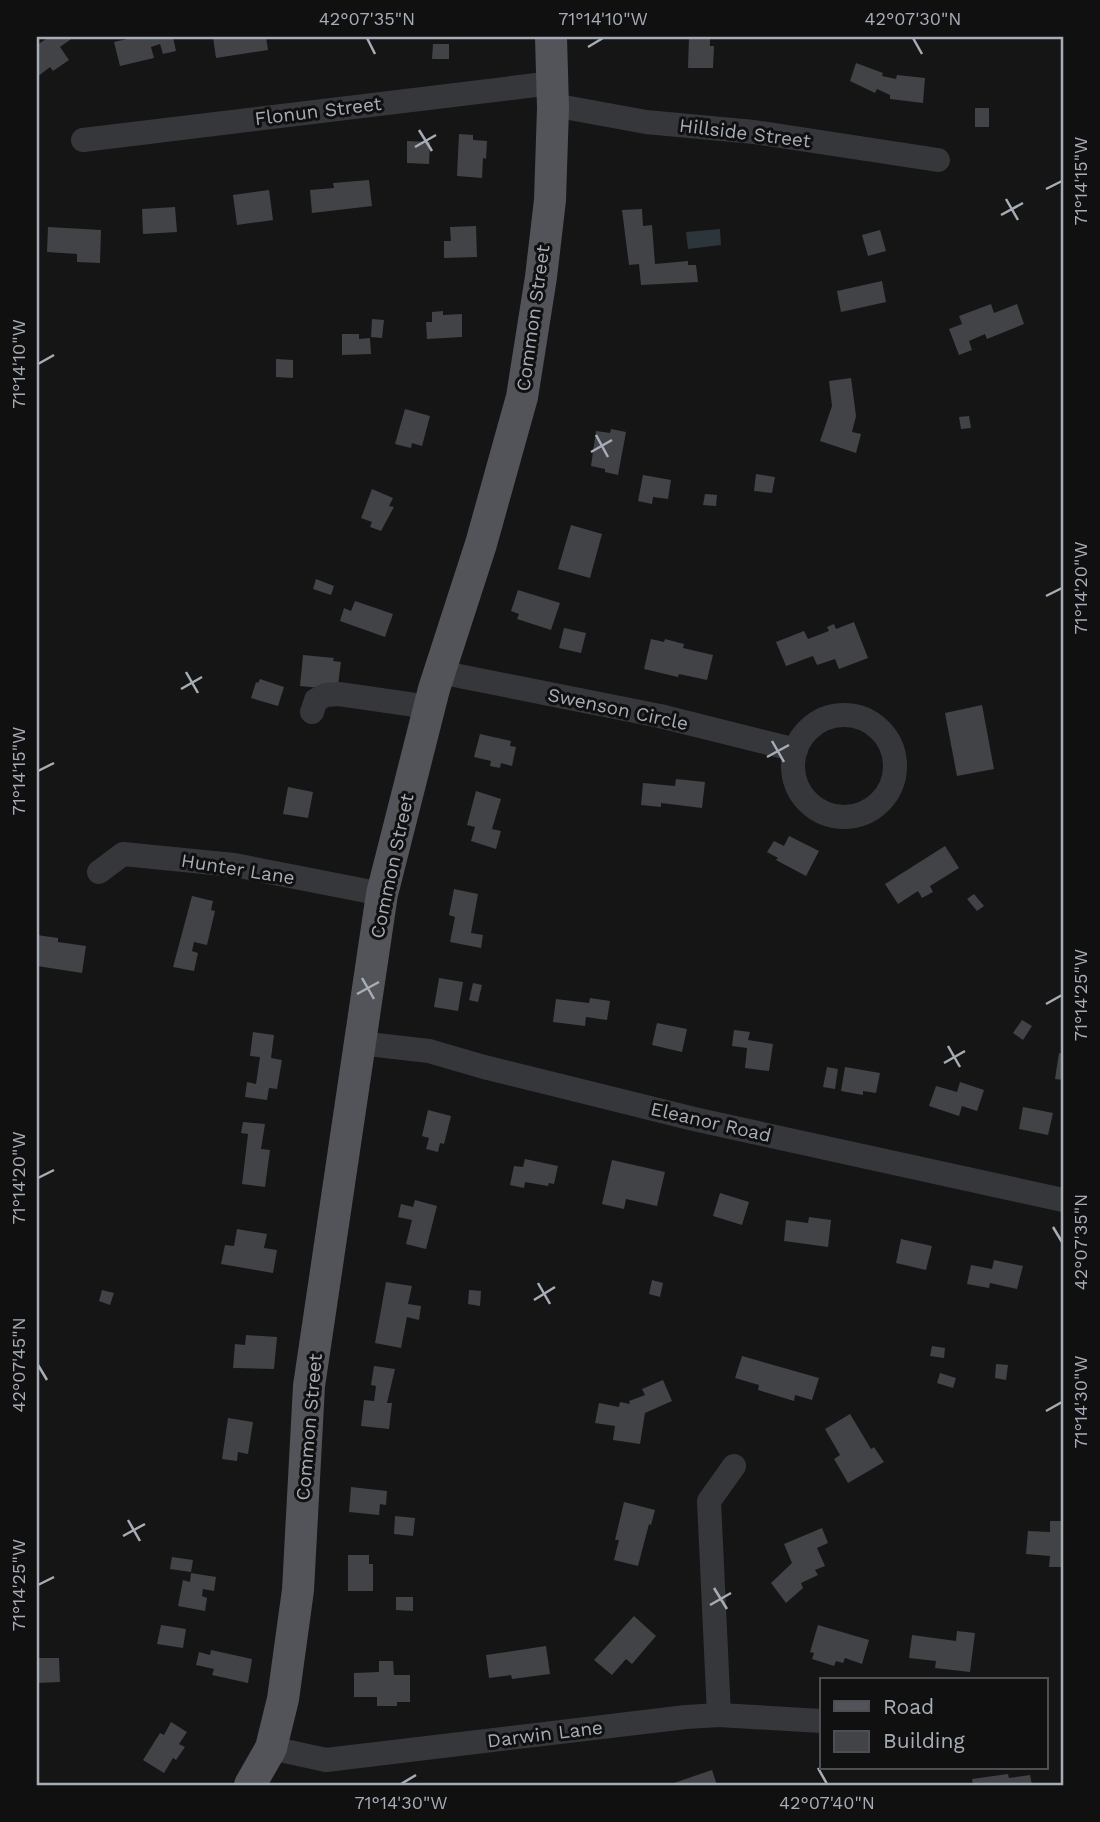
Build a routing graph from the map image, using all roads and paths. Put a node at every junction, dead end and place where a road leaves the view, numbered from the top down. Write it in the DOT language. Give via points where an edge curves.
graph roads {
  1 [pos="551,37"];
  2 [pos="553,94"];
  3 [pos="83,140"];
  4 [pos="938,160"];
  5 [pos="439,672"];
  6 [pos="429,707"];
  7 [pos="312,712"];
  8 [pos="796,750"];
  9 [pos="99,872"];
  10 [pos="382,894"];
  11 [pos="359,1043"];
  12 [pos="1063,1200"];
  13 [pos="734,1466"];
  14 [pos="719,1715"];
  15 [pos="820,1721"];
  16 [pos="271,1748"];
  17 [pos="250,1785"];
  1 -- 2 [label="main road, Common Street"];
  2 -- 3 [label="street, Flonun Street"];
  2 -- 4 [label="street, Hillside Street" via="646,122 754,132"];
  2 -- 5 [label="main road, Common Street" via="545,249 522,397"];
  5 -- 6 [label="main road, Common Street"];
  5 -- 8 [label="street, Swenson Circle" via="660,716"];
  6 -- 7 [label="street" via="339,694 316,700"];
  6 -- 10 [label="main road, Common Street"];
  8 -- 8 [label="street" via="808,729 818,722 854,715 885,734 895,757 894,781 881,802 860,816 835,817 823,813 797,787 793,775"];
  9 -- 10 [label="street, Hunter Lane" via="123,854 234,865"];
  10 -- 11 [label="main road, Common Street"];
  11 -- 12 [label="street, Eleanor Road" via="429,1051 694,1119"];
  11 -- 16 [label="main road, Common Street" via="309,1386 293,1631"];
  13 -- 14 [label="street" via="709,1501"];
  14 -- 15 [label="street, Darwin Lane"];
  14 -- 16 [label="street, Darwin Lane" via="326,1760"];
  16 -- 17 [label="main road, Common Street"];
}
